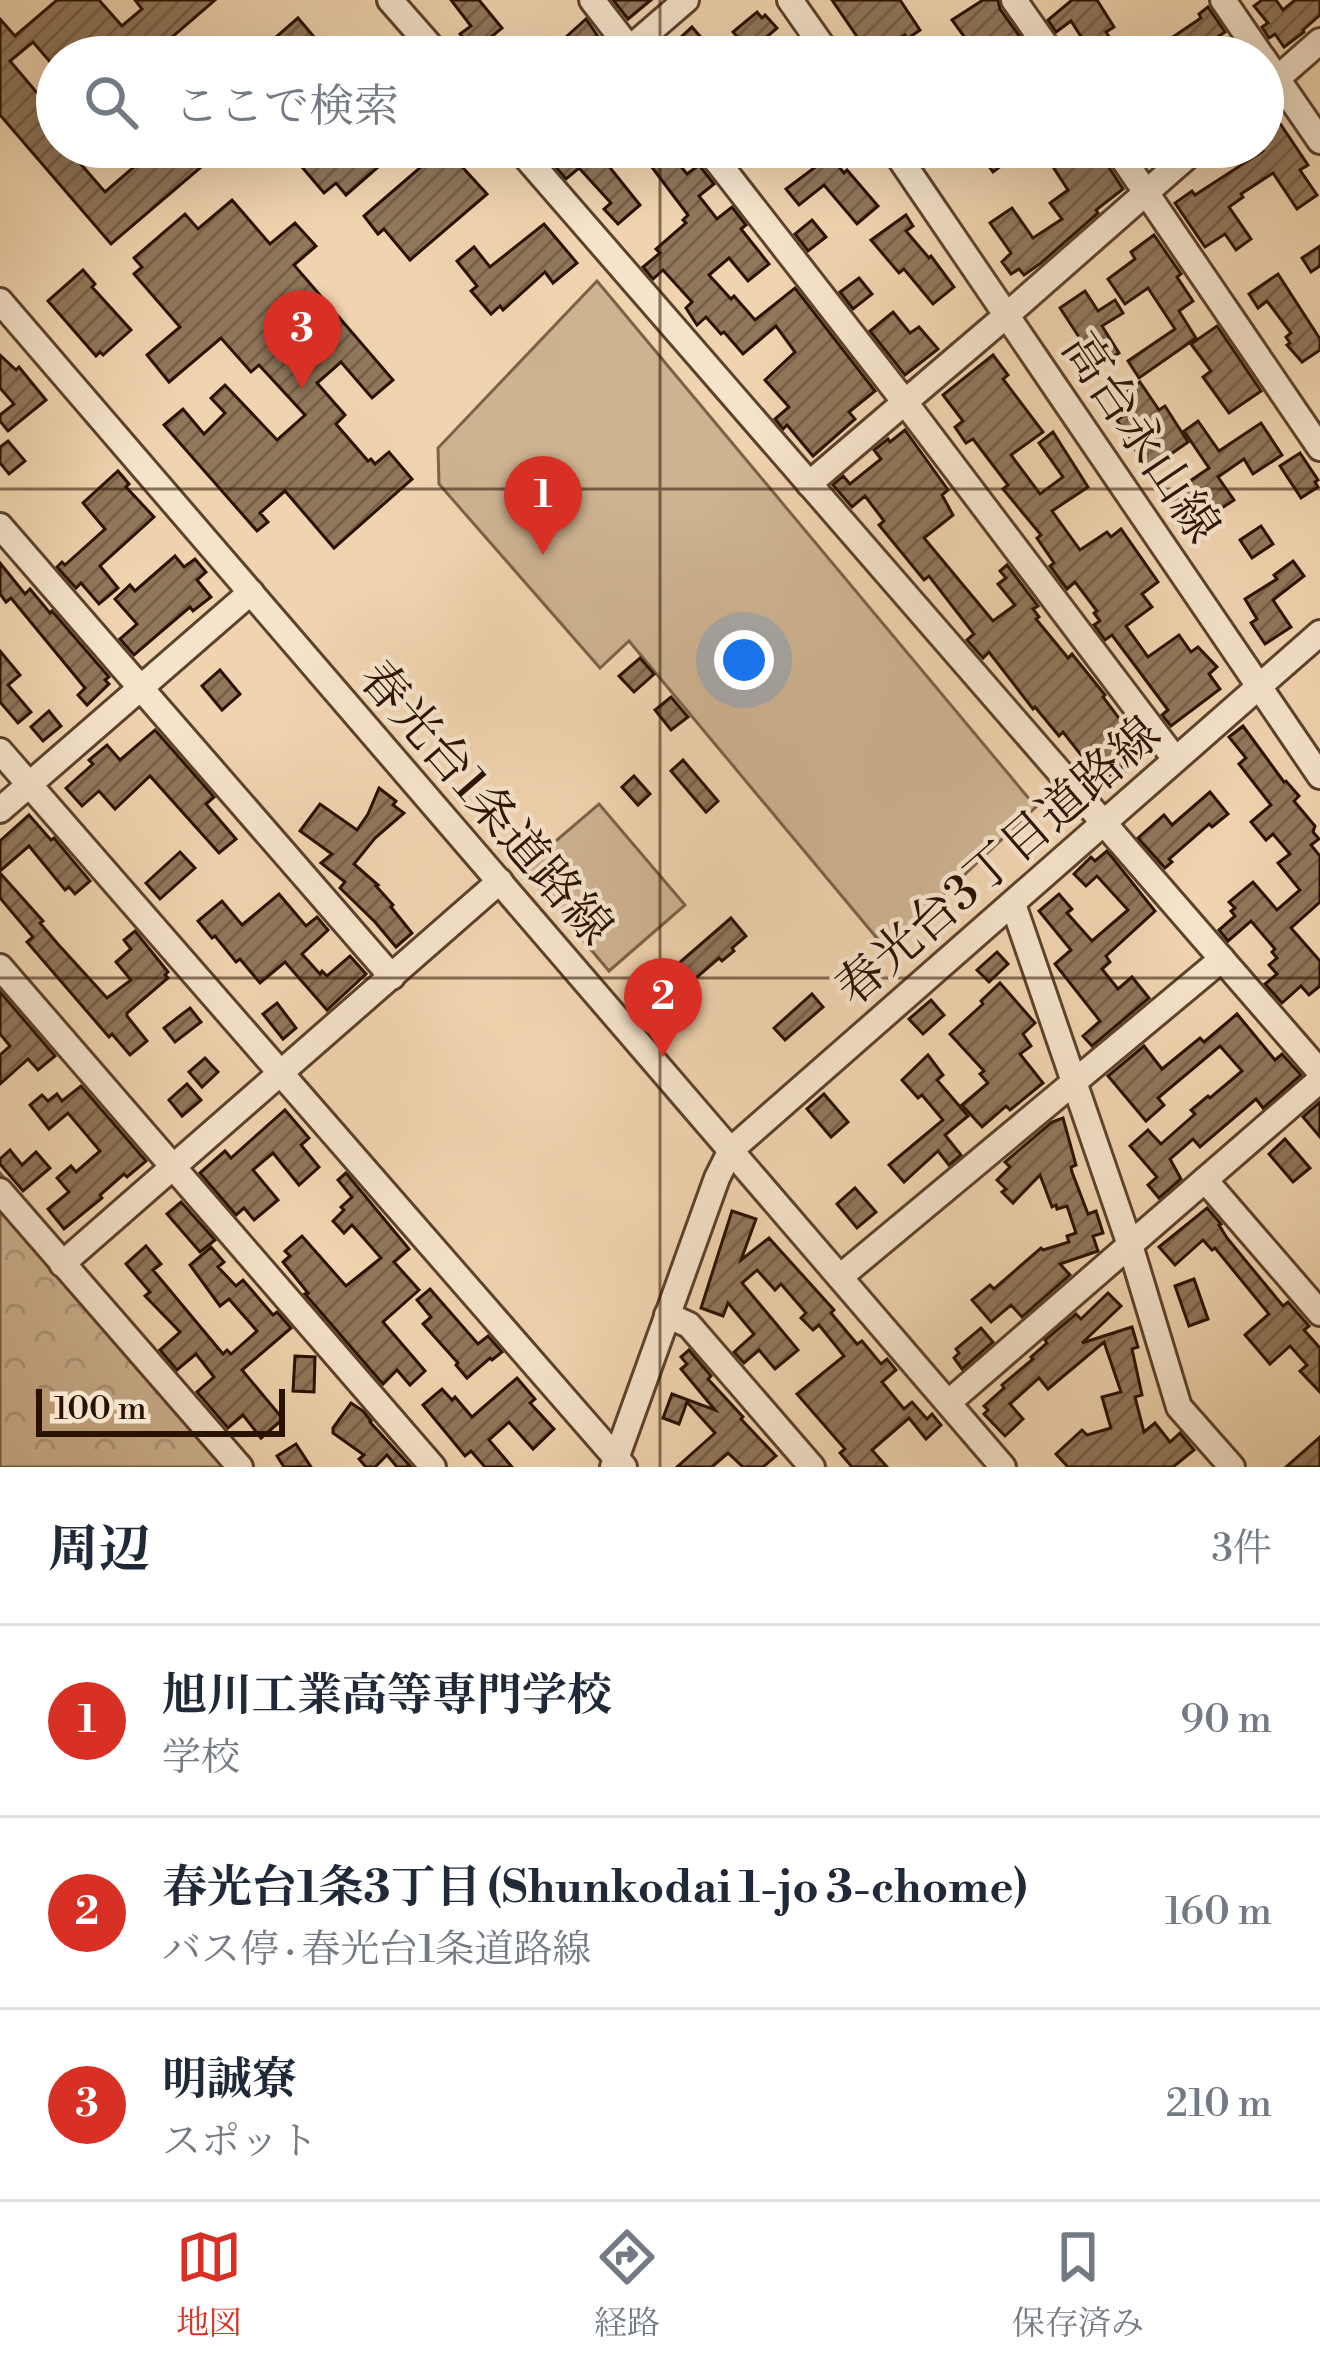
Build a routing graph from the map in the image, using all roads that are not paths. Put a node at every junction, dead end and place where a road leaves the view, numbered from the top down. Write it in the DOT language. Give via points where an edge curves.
graph roads {
  1 [pos="390,0"];
  2 [pos="592,0"];
  3 [pos="686,0"];
  4 [pos="790,0"];
  5 [pos="1014,0"];
  6 [pos="1223,0"];
  7 [pos="422,36"];
  8 [pos="617,36"];
  9 [pos="648,36"];
  10 [pos="815,36"];
  11 [pos="1039,36"];
  12 [pos="1245,36"];
  13 [pos="1320,41"];
  14 [pos="1284,61"];
  15 [pos="1284,94"];
  16 [pos="1320,141"];
  17 [pos="536,168"];
  18 [pos="722,168"];
  19 [pos="907,168"];
  20 [pos="1130,168"];
  21 [pos="1173,168"];
  22 [pos="1146,191"];
  23 [pos="0,301"];
  24 [pos="1008,314"];
  25 [pos="904,401"];
  26 [pos="1320,448"];
  27 [pos="808,484"];
  28 [pos="0,526"];
  29 [pos="251,592"];
  30 [pos="1320,633"];
  31 [pos="1260,686"];
  32 [pos="142,688"];
  33 [pos="0,751"];
  34 [pos="1174,759"];
  35 [pos="1320,776"];
  36 [pos="30,785"];
  37 [pos="0,810"];
  38 [pos="1101,822"];
  39 [pos="500,881"];
  40 [pos="1013,904"];
  41 [pos="1222,959"];
  42 [pos="0,968"];
  43 [pos="392,977"];
  44 [pos="280,1074"];
  45 [pos="1320,1076"];
  46 [pos="1074,1080"];
  47 [pos="730,1150"];
  48 [pos="174,1166"];
  49 [pos="1205,1180"];
  50 [pos="0,1191"];
  51 [pos="1130,1245"];
  52 [pos="62,1264"];
  53 [pos="840,1277"];
  54 [pos="1320,1313"];
  55 [pos="667,1315"];
  56 [pos="949,1402"];
  57 [pos="618,1464"];
  58 [pos="240,1467"];
  59 [pos="433,1467"];
  60 [pos="812,1467"];
  61 [pos="1003,1467"];
  62 [pos="1232,1467"];
  1 -- 7 [label="street"];
  2 -- 8 [label="street"];
  3 -- 9 [label="street"];
  4 -- 10 [label="street"];
  5 -- 11 [label="street"];
  6 -- 12 [label="street"];
  13 -- 14 [label="street"];
  15 -- 16 [label="street"];
  17 -- 27 [label="street"];
  18 -- 25 [label="street"];
  19 -- 24 [label="street, 高台永山線"];
  20 -- 22 [label="street"];
  21 -- 22 [label="street"];
  22 -- 24 [label="street"];
  22 -- 26 [label="street"];
  23 -- 29 [label="street, 春光台1条道路線"];
  24 -- 25 [label="street"];
  24 -- 31 [label="street, 高台永山線"];
  25 -- 27 [label="street"];
  25 -- 34 [label="street"];
  27 -- 38 [label="street"];
  28 -- 32 [label="street"];
  29 -- 32 [label="street"];
  29 -- 39 [label="street, 春光台1条道路線"];
  30 -- 31 [label="street, 春光台3丁目道路線"];
  31 -- 34 [label="street, 春光台3丁目道路線"];
  31 -- 35 [label="street, 高台永山線"];
  32 -- 36 [label="street"];
  32 -- 43 [label="street"];
  33 -- 36 [label="street"];
  34 -- 38 [label="street, 春光台3丁目道路線"];
  36 -- 37 [label="street"];
  36 -- 44 [label="street"];
  38 -- 40 [label="street, 春光台3丁目道路線"];
  38 -- 41 [label="street"];
  39 -- 43 [label="street"];
  39 -- 47 [label="street, 春光台1条道路線"];
  40 -- 46 [label="street"];
  40 -- 47 [label="street, 春光台3丁目道路線"];
  41 -- 45 [label="street"];
  41 -- 46 [label="street"];
  42 -- 48 [label="street"];
  43 -- 44 [label="street"];
  44 -- 48 [label="street"];
  44 -- 57 [label="street"];
  45 -- 49 [label="street"];
  46 -- 51 [label="street"];
  46 -- 53 [label="street"];
  47 -- 53 [label="street, 春光台1条道路線"];
  47 -- 55 [label="street"];
  48 -- 52 [label="street"];
  48 -- 59 [label="street"];
  49 -- 51 [label="street"];
  49 -- 54 [label="street"];
  50 -- 52 [label="street"];
  51 -- 56 [label="street"];
  51 -- 62 [label="street" via="1179,1407"];
  52 -- 58 [label="street"];
  53 -- 56 [label="street, 春光台1条道路線"];
  55 -- 57 [label="street"];
  55 -- 60 [label="street" via="689,1325"];
  56 -- 61 [label="street, 春光台1条道路線"];
}
